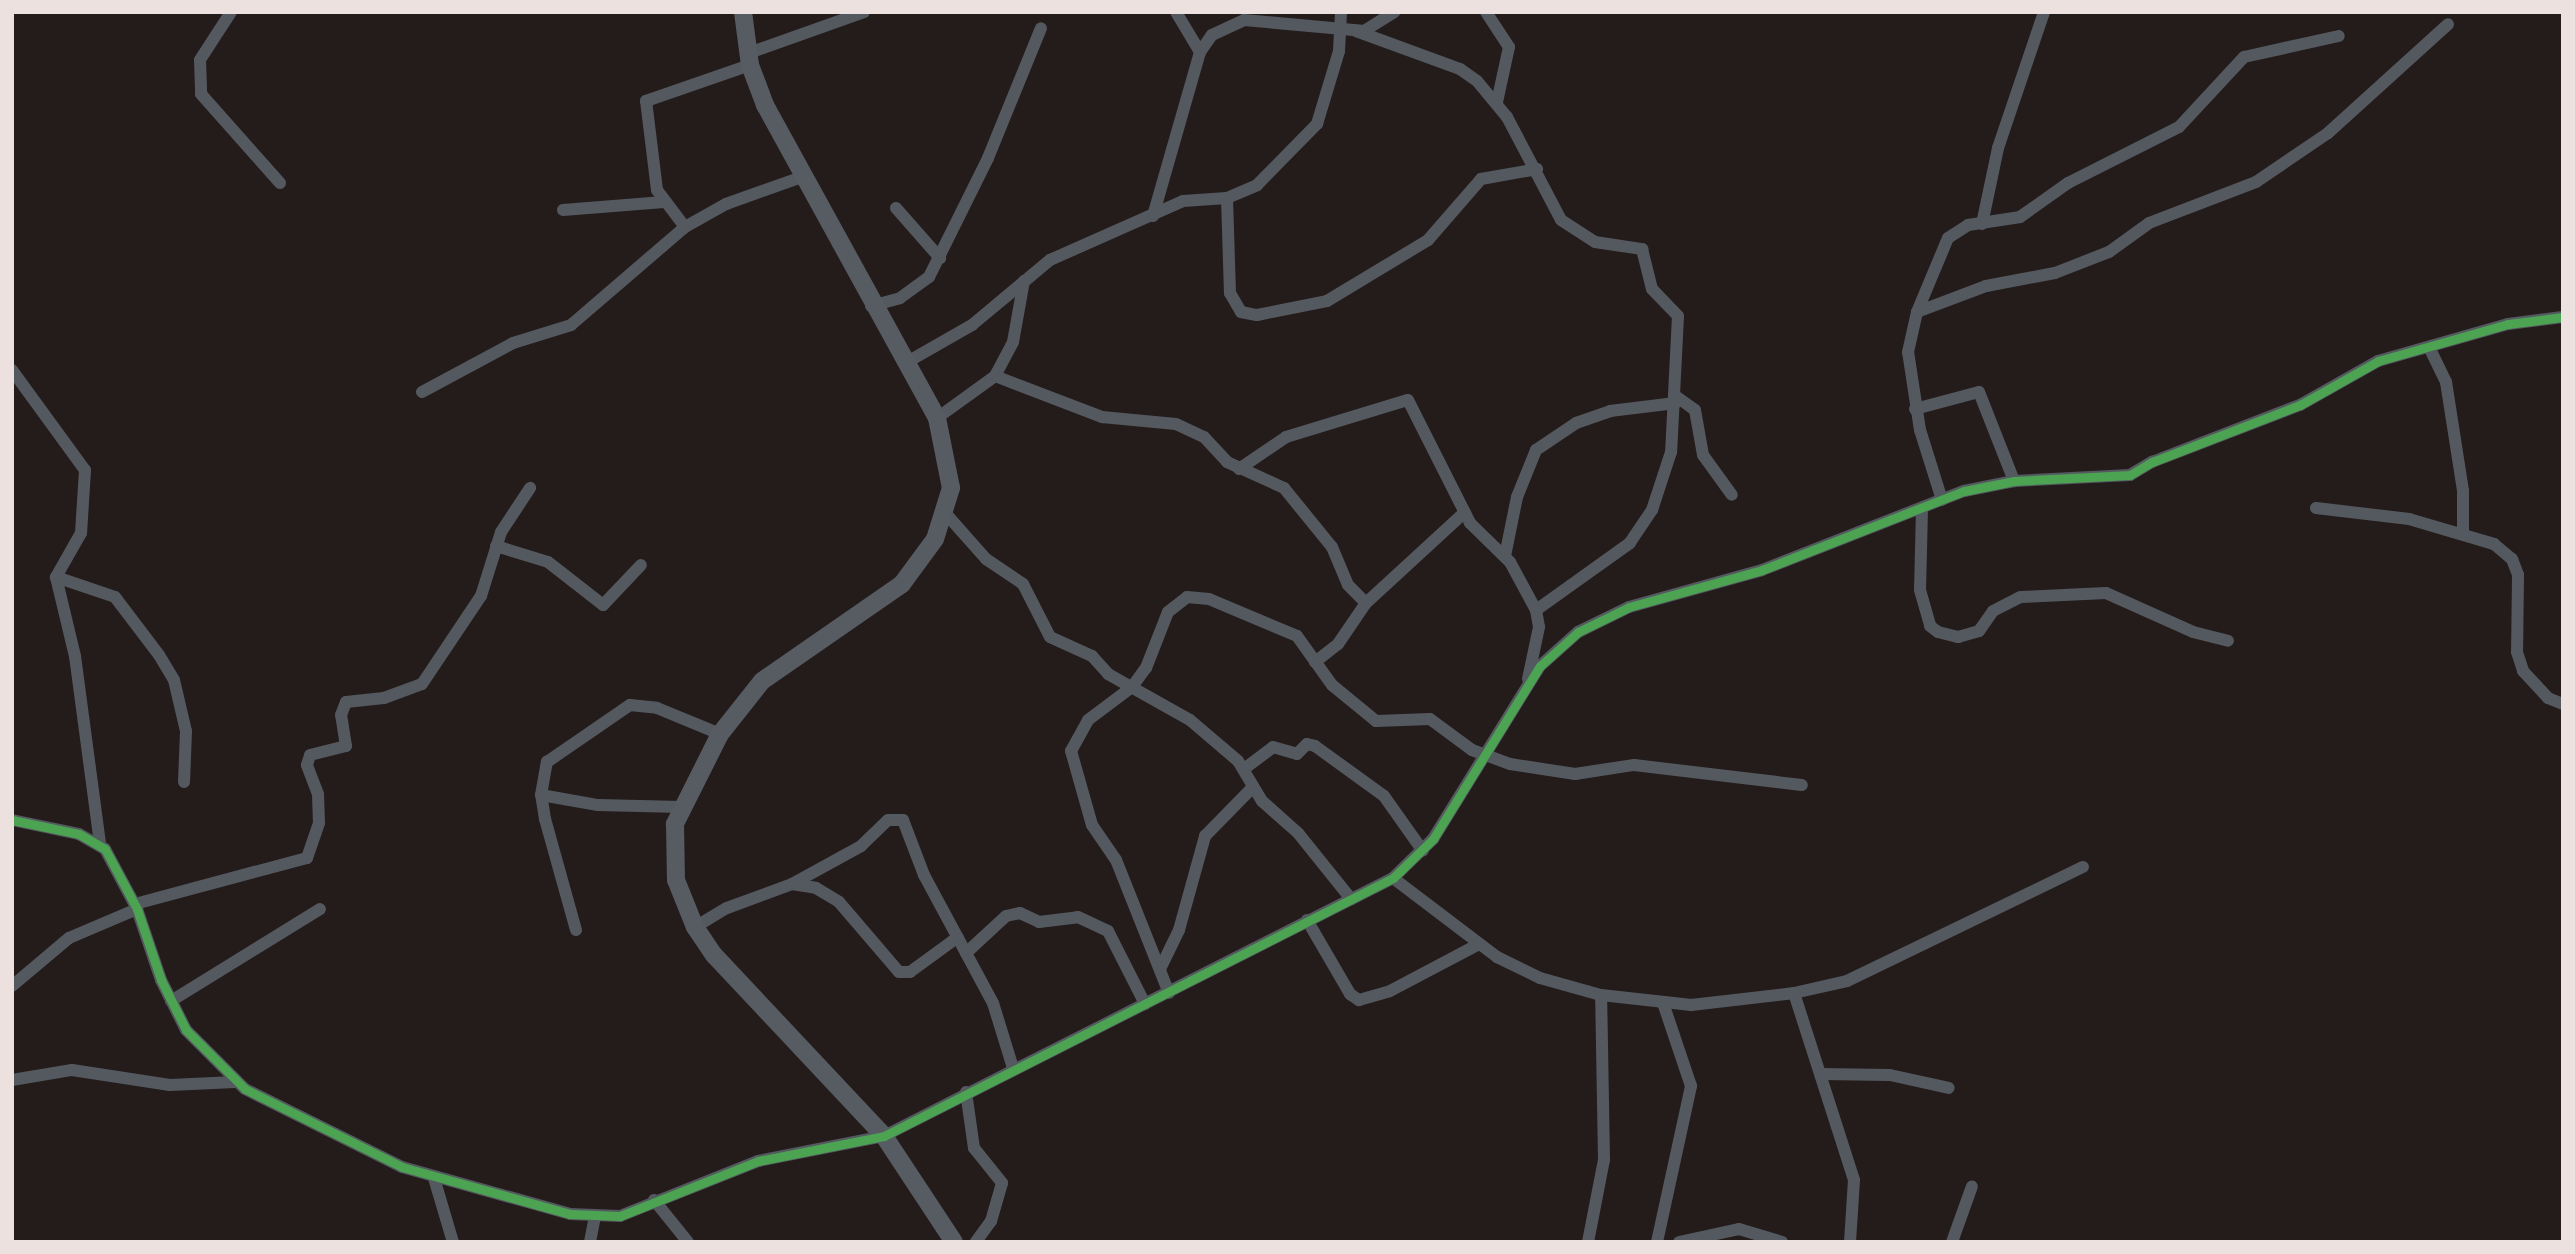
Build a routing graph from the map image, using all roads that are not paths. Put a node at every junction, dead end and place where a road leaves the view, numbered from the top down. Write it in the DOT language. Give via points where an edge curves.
graph roads {
  1 [pos="230,12"];
  2 [pos="743,12"];
  3 [pos="863,12"];
  4 [pos="1176,12"];
  5 [pos="1340,12"];
  6 [pos="1395,12"];
  7 [pos="1486,12"];
  8 [pos="2044,12"];
  9 [pos="2448,24"];
  10 [pos="1041,28"];
  11 [pos="1356,31"];
  12 [pos="1342,32"];
  13 [pos="2339,36"];
  14 [pos="1200,52"];
  15 [pos="749,59"];
  16 [pos="1497,102"];
  17 [pos="1537,169"];
  18 [pos="802,177"];
  19 [pos="280,183"];
  20 [pos="1227,198"];
  21 [pos="664,202"];
  22 [pos="896,208"];
  23 [pos="563,209"];
  24 [pos="1153,216"];
  25 [pos="1982,224"];
  26 [pos="685,228"];
  27 [pos="940,258"];
  28 [pos="1024,281"];
  29 [pos="871,306"];
  30 [pos="1917,312"];
  31 [pos="2563,317"];
  32 [pos="2429,347"];
  33 [pos="909,361"];
  34 [pos="12,370"];
  35 [pos="995,376"];
  36 [pos="422,392"];
  37 [pos="1676,400"];
  38 [pos="1915,410"];
  39 [pos="937,418"];
  40 [pos="1238,469"];
  41 [pos="2014,481"];
  42 [pos="530,488"];
  43 [pos="1732,495"];
  44 [pos="1942,500"];
  45 [pos="2316,508"];
  46 [pos="1922,509"];
  47 [pos="1465,512"];
  48 [pos="947,515"];
  49 [pos="2463,533"];
  50 [pos="495,546"];
  51 [pos="1504,556"];
  52 [pos="641,565"];
  53 [pos="56,577"];
  54 [pos="1366,603"];
  55 [pos="1536,610"];
  56 [pos="2228,641"];
  57 [pos="1315,662"];
  58 [pos="1527,682"];
  59 [pos="1132,687"];
  60 [pos="2563,705"];
  61 [pos="720,734"];
  62 [pos="1487,755"];
  63 [pos="1244,769"];
  64 [pos="184,782"];
  65 [pos="1802,785"];
  66 [pos="1253,787"];
  67 [pos="541,796"];
  68 [pos="681,807"];
  69 [pos="12,820"];
  70 [pos="100,843"];
  71 [pos="1423,851"];
  72 [pos="2084,867"];
  73 [pos="1393,878"];
  74 [pos="792,884"];
  75 [pos="1351,899"];
  76 [pos="136,907"];
  77 [pos="320,909"];
  78 [pos="1307,920"];
  79 [pos="695,927"];
  80 [pos="576,929"];
  81 [pos="958,937"];
  82 [pos="1479,944"];
  83 [pos="966,953"];
  84 [pos="1160,969"];
  85 [pos="12,986"];
  86 [pos="1169,993"];
  87 [pos="1794,993"];
  88 [pos="1601,995"];
  89 [pos="171,1002"];
  90 [pos="1663,1003"];
  91 [pos="1145,1004"];
  92 [pos="1013,1068"];
  93 [pos="1821,1074"];
  94 [pos="12,1080"];
  95 [pos="235,1082"];
  96 [pos="1950,1088"];
  97 [pos="966,1092"];
  98 [pos="884,1136"];
  99 [pos="434,1178"];
  100 [pos="1972,1186"];
  101 [pos="654,1200"];
  102 [pos="595,1217"];
  103 [pos="453,1242"];
  104 [pos="590,1242"];
  105 [pos="688,1242"];
  106 [pos="954,1242"];
  107 [pos="976,1242"];
  108 [pos="1588,1242"];
  109 [pos="1657,1242"];
  110 [pos="1679,1242"];
  111 [pos="1782,1242"];
  112 [pos="1850,1242"];
  113 [pos="1952,1242"];
  1 -- 19 [label="street" via="200,60 201,94"];
  2 -- 15 [label="main road"];
  3 -- 15 [label="street"];
  4 -- 14 [label="street"];
  5 -- 12 [label="street"];
  6 -- 11 [label="street" via="1372,28"];
  7 -- 16 [label="street" via="1509,47"];
  8 -- 25 [label="street" via="2001,137"];
  9 -- 30 [label="street" via="2328,133 2256,181 2149,223 2109,251 2055,274 1986,286"];
  10 -- 27 [label="street"];
  11 -- 12 [label="street"];
  11 -- 16 [label="street" via="1460,69"];
  12 -- 14 [label="street" via="1244,20 1222,29"];
  12 -- 20 [label="street" via="1317,124 1257,185"];
  13 -- 25 [label="street" via="2244,57 2179,127 2068,183 2020,217"];
  14 -- 24 [label="street"];
  15 -- 18 [label="main road"];
  15 -- 21 [label="street" via="646,101 654,177"];
  16 -- 17 [label="street"];
  17 -- 20 [label="street" via="1481,179 1428,240 1327,301 1257,315 1241,312 1230,293"];
  17 -- 37 [label="street" via="1546,198 1570,228 1606,246 1642,249 1652,289 1678,316"];
  18 -- 26 [label="street" via="726,204"];
  18 -- 29 [label="main road"];
  20 -- 24 [label="street" via="1202,197"];
  21 -- 23 [label="street"];
  21 -- 26 [label="street"];
  22 -- 27 [label="street"];
  24 -- 28 [label="street" via="1050,260"];
  25 -- 30 [label="street" via="1957,229 1948,238"];
  26 -- 36 [label="street" via="571,325 513,343"];
  27 -- 29 [label="street" via="923,285"];
  28 -- 33 [label="street" via="972,325"];
  28 -- 35 [label="street" via="1013,342"];
  29 -- 33 [label="main road"];
  30 -- 38 [label="street" via="1908,352"];
  31 -- 32 [label="street" via="2508,324"];
  32 -- 41 [label="street" via="2378,362 2300,405 2152,462 2130,475"];
  32 -- 49 [label="street" via="2446,382 2463,491"];
  33 -- 39 [label="main road"];
  34 -- 53 [label="street" via="85,470 81,533"];
  35 -- 39 [label="street"];
  35 -- 40 [label="street" via="1102,417 1186,428"];
  37 -- 43 [label="street" via="1695,410 1703,455"];
  37 -- 51 [label="street" via="1610,411 1576,423 1536,450 1517,497"];
  37 -- 55 [label="street" via="1671,452 1643,528"];
  38 -- 41 [label="street" via="1979,392"];
  38 -- 44 [label="street"];
  39 -- 48 [label="main road" via="950,462"];
  40 -- 47 [label="street" via="1286,438 1408,400"];
  40 -- 54 [label="street" via="1284,488 1332,547 1348,585"];
  41 -- 44 [label="street"];
  42 -- 50 [label="street"];
  44 -- 46 [label="street"];
  45 -- 49 [label="street" via="2409,519"];
  46 -- 56 [label="street" via="1920,590 1930,626 1938,632 1958,637 1979,631 2000,605 2021,597 2106,593 2193,632"];
  46 -- 58 [label="street" via="1762,570 1629,607 1578,632"];
  47 -- 51 [label="street"];
  47 -- 54 [label="street"];
  48 -- 59 [label="street" via="986,559 1023,584 1050,637 1092,656 1108,674"];
  48 -- 61 [label="main road" via="902,584 762,681"];
  49 -- 60 [label="street" via="2494,544 2512,559 2518,575 2517,652 2523,671 2547,698"];
  50 -- 52 [label="street" via="548,562 603,605"];
  50 -- 76 [label="street" via="481,596 422,684 384,698 346,702 341,715 346,746 310,755 307,765 318,794 319,823 307,858"];
  51 -- 55 [label="street"];
  53 -- 64 [label="street" via="115,597 159,655 174,680 186,731"];
  53 -- 70 [label="street" via="75,656"];
  54 -- 57 [label="street" via="1338,644"];
  55 -- 58 [label="street" via="1539,627"];
  57 -- 59 [label="street" via="1297,636 1209,599 1187,597 1168,612 1151,660"];
  57 -- 62 [label="street" via="1332,685 1376,721 1430,719"];
  58 -- 62 [label="street"];
  59 -- 63 [label="street" via="1190,720"];
  59 -- 84 [label="street" via="1088,720 1071,751 1092,825 1116,860"];
  61 -- 67 [label="street" via="657,708 630,705 554,754 547,762"];
  61 -- 68 [label="main road"];
  62 -- 65 [label="street" via="1556,774 1634,765"];
  62 -- 71 [label="street"];
  63 -- 66 [label="street"];
  63 -- 71 [label="street" via="1273,747 1297,754 1307,744 1315,746 1384,796"];
  66 -- 75 [label="street"];
  66 -- 84 [label="street" via="1205,836 1179,930"];
  67 -- 68 [label="street" via="598,805"];
  67 -- 80 [label="street"];
  68 -- 79 [label="main road" via="673,859"];
  69 -- 70 [label="street"];
  70 -- 76 [label="street"];
  71 -- 73 [label="street"];
  72 -- 87 [label="street" via="1847,981"];
  73 -- 75 [label="street"];
  73 -- 82 [label="street"];
  74 -- 79 [label="street" via="727,908"];
  74 -- 81 [label="street" via="816,888 839,902 904,973"];
  74 -- 81 [label="street" via="862,846 898,817"];
  75 -- 78 [label="street"];
  76 -- 85 [label="street" via="69,938"];
  76 -- 89 [label="street"];
  77 -- 89 [label="street"];
  78 -- 82 [label="street" via="1350,994 1359,1000 1390,991"];
  78 -- 86 [label="street"];
  79 -- 98 [label="main road" via="750,999"];
  81 -- 83 [label="street"];
  82 -- 88 [label="street" via="1540,978"];
  83 -- 91 [label="street" via="1006,916 1020,913 1039,922 1078,917 1108,931"];
  83 -- 92 [label="street" via="993,1003"];
  84 -- 86 [label="street"];
  86 -- 91 [label="street"];
  87 -- 90 [label="street"];
  87 -- 93 [label="street"];
  88 -- 90 [label="street"];
  88 -- 108 [label="street" via="1604,1160"];
  89 -- 95 [label="street" via="199,1047"];
  90 -- 109 [label="street" via="1691,1086"];
  91 -- 92 [label="street"];
  92 -- 97 [label="street"];
  93 -- 96 [label="street" via="1890,1075"];
  93 -- 112 [label="street" via="1854,1180"];
  94 -- 95 [label="street" via="72,1070 170,1085"];
  95 -- 99 [label="street" via="329,1135"];
  97 -- 98 [label="street"];
  97 -- 107 [label="street" via="974,1148 1002,1183 991,1221"];
  98 -- 101 [label="street" via="758,1161"];
  98 -- 106 [label="main road"];
  99 -- 102 [label="street"];
  99 -- 103 [label="street"];
  100 -- 113 [label="street"];
  101 -- 102 [label="street" via="620,1216"];
  101 -- 105 [label="street"];
  102 -- 104 [label="street"];
  110 -- 111 [label="street" via="1739,1229"];
}
